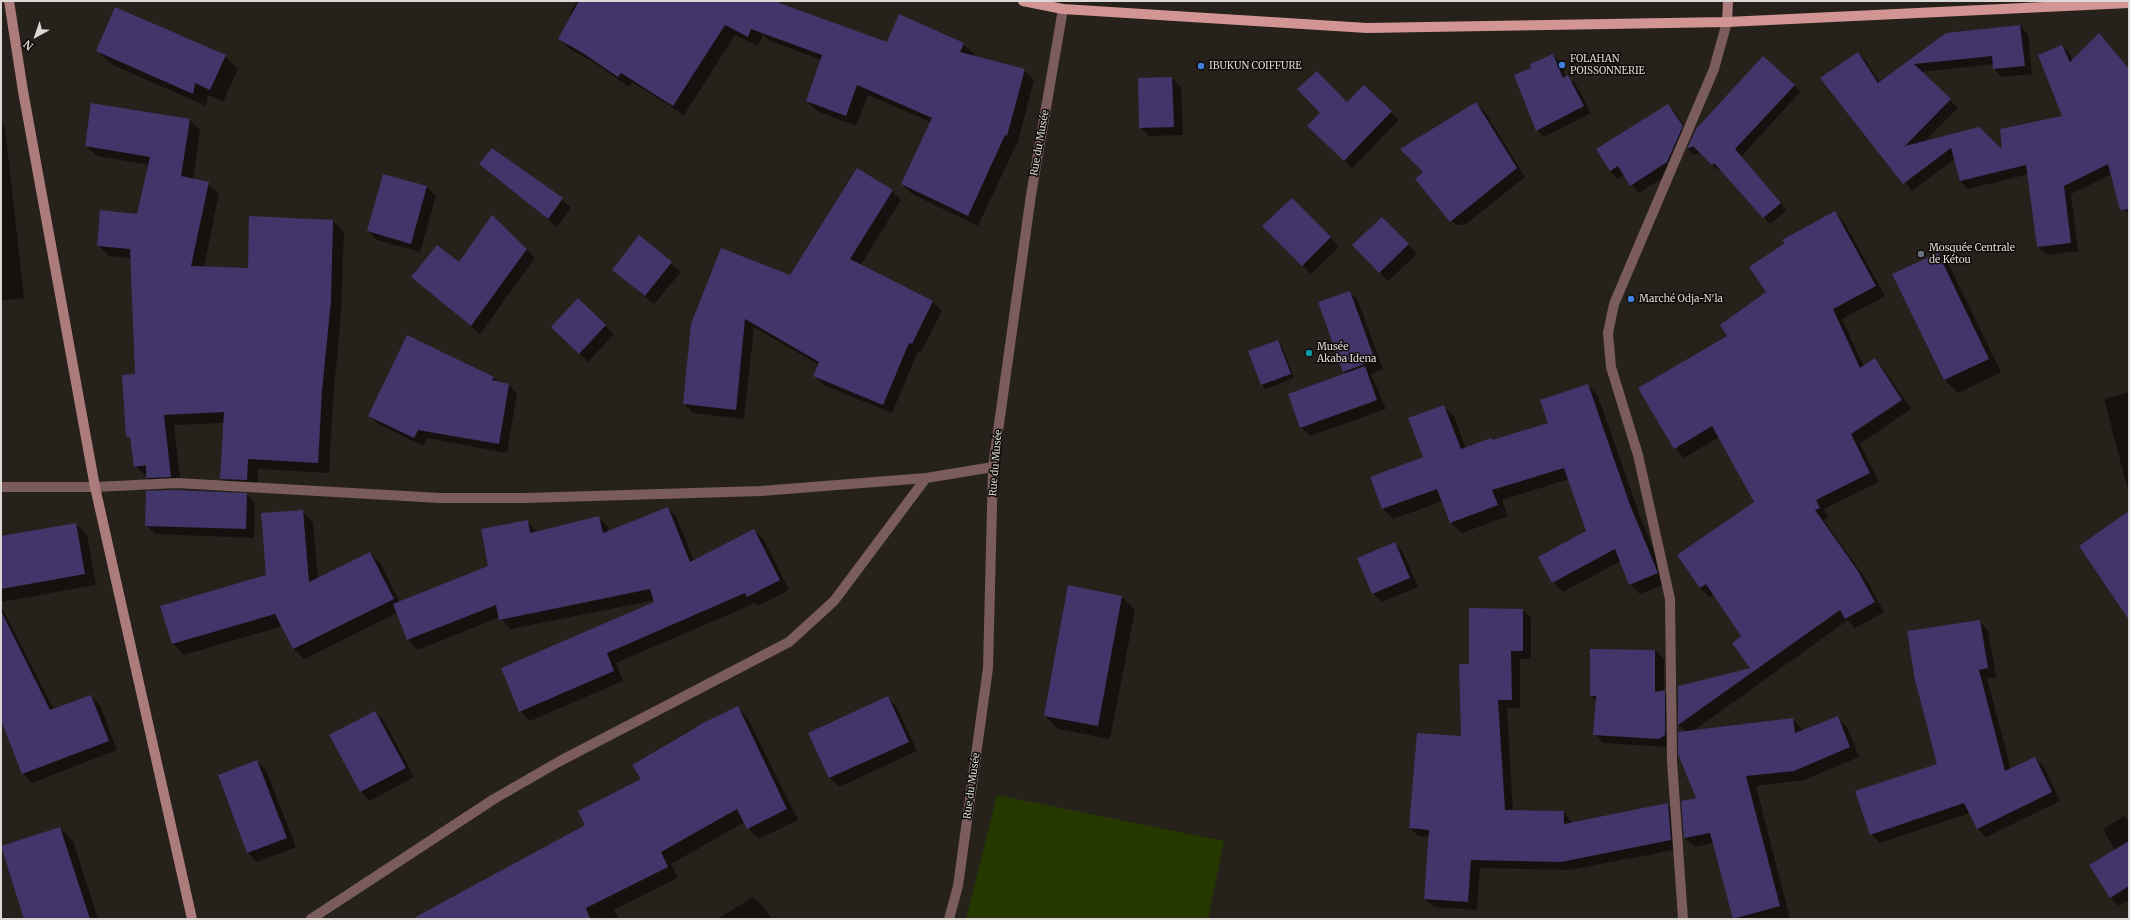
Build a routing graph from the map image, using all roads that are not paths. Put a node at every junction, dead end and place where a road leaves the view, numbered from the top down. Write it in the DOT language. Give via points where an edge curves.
graph roads {
  1 [pos="10,1"];
  2 [pos="1023,1"];
  3 [pos="1728,1"];
  4 [pos="2129,3"];
  5 [pos="1063,9"];
  6 [pos="1727,22"];
  7 [pos="993,467"];
  8 [pos="926,478"];
  9 [pos="1,487"];
  10 [pos="95,488"];
  11 [pos="192,919"];
  12 [pos="311,919"];
  13 [pos="949,919"];
  14 [pos="1683,919"];
  1 -- 10 [label="street" via="23,91"];
  2 -- 5 [label="main road"];
  3 -- 6 [label="street"];
  4 -- 6 [label="main road"];
  5 -- 6 [label="main road" via="1367,28"];
  5 -- 7 [label="street, Rue du Musée" via="1031,196"];
  6 -- 14 [label="street" via="1714,69 1614,304 1608,333 1611,367 1638,455 1670,599 1672,760"];
  7 -- 8 [label="street"];
  7 -- 13 [label="street, Rue du Musée" via="988,668 958,886"];
  8 -- 10 [label="street" via="761,491 525,498 440,498 177,483"];
  8 -- 12 [label="street" via="834,601 789,642 553,765 494,799"];
  9 -- 10 [label="street"];
  10 -- 11 [label="street"];
}
